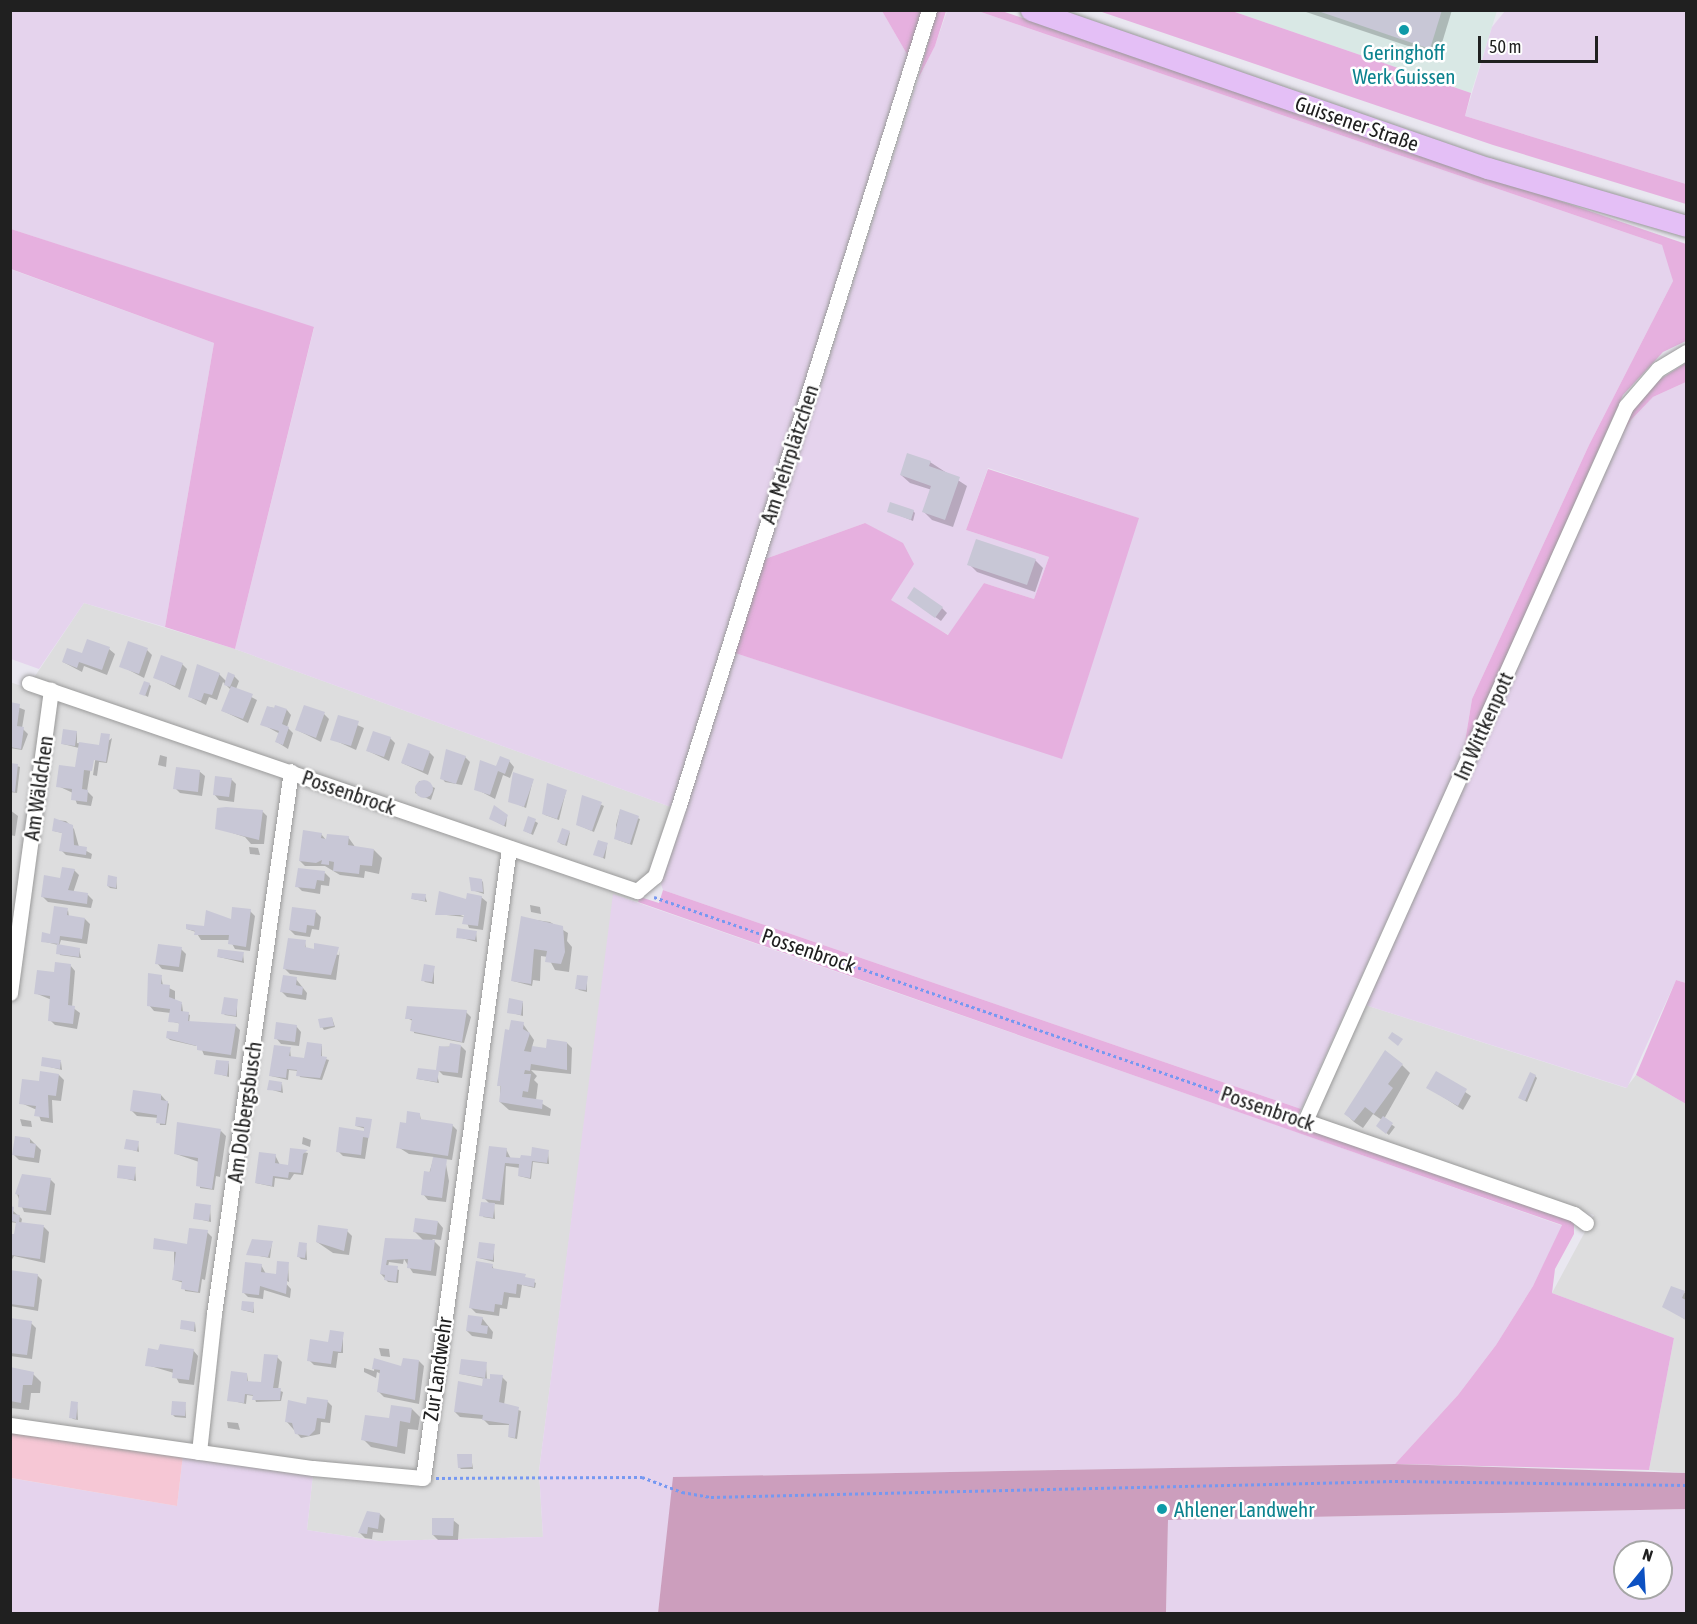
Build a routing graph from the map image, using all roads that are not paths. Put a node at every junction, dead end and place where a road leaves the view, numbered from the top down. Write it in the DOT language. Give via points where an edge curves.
graph roads {
  1 [pos="929,10"];
  2 [pos="1031,10"];
  3 [pos="1686,226"];
  4 [pos="1686,352"];
  5 [pos="29,683"];
  6 [pos="51,690"];
  7 [pos="291,771"];
  8 [pos="509,848"];
  9 [pos="637,891"];
  10 [pos="10,993"];
  11 [pos="1305,1121"];
  12 [pos="1586,1223"];
  13 [pos="10,1425"];
  14 [pos="199,1452"];
  1 -- 9 [label="street, Am Mehrplätzchen" via="679,805 655,876"];
  2 -- 3 [label="street, Guissener Straße" via="1488,168"];
  4 -- 11 [label="street, Im Wittkenpott" via="1658,369 1626,406"];
  5 -- 6 [label="street, Possenbrock"];
  6 -- 7 [label="street, Possenbrock"];
  6 -- 10 [label="street, Am Wäldchen"];
  7 -- 8 [label="street, Possenbrock"];
  7 -- 14 [label="street, Am Dolbergsbusch" via="214,1314"];
  8 -- 9 [label="street, Possenbrock"];
  8 -- 14 [label="street, Zur Landwehr" via="423,1478"];
  11 -- 12 [label="street, Possenbrock" via="1563,1210"];
  13 -- 14 [label="street"];
}
